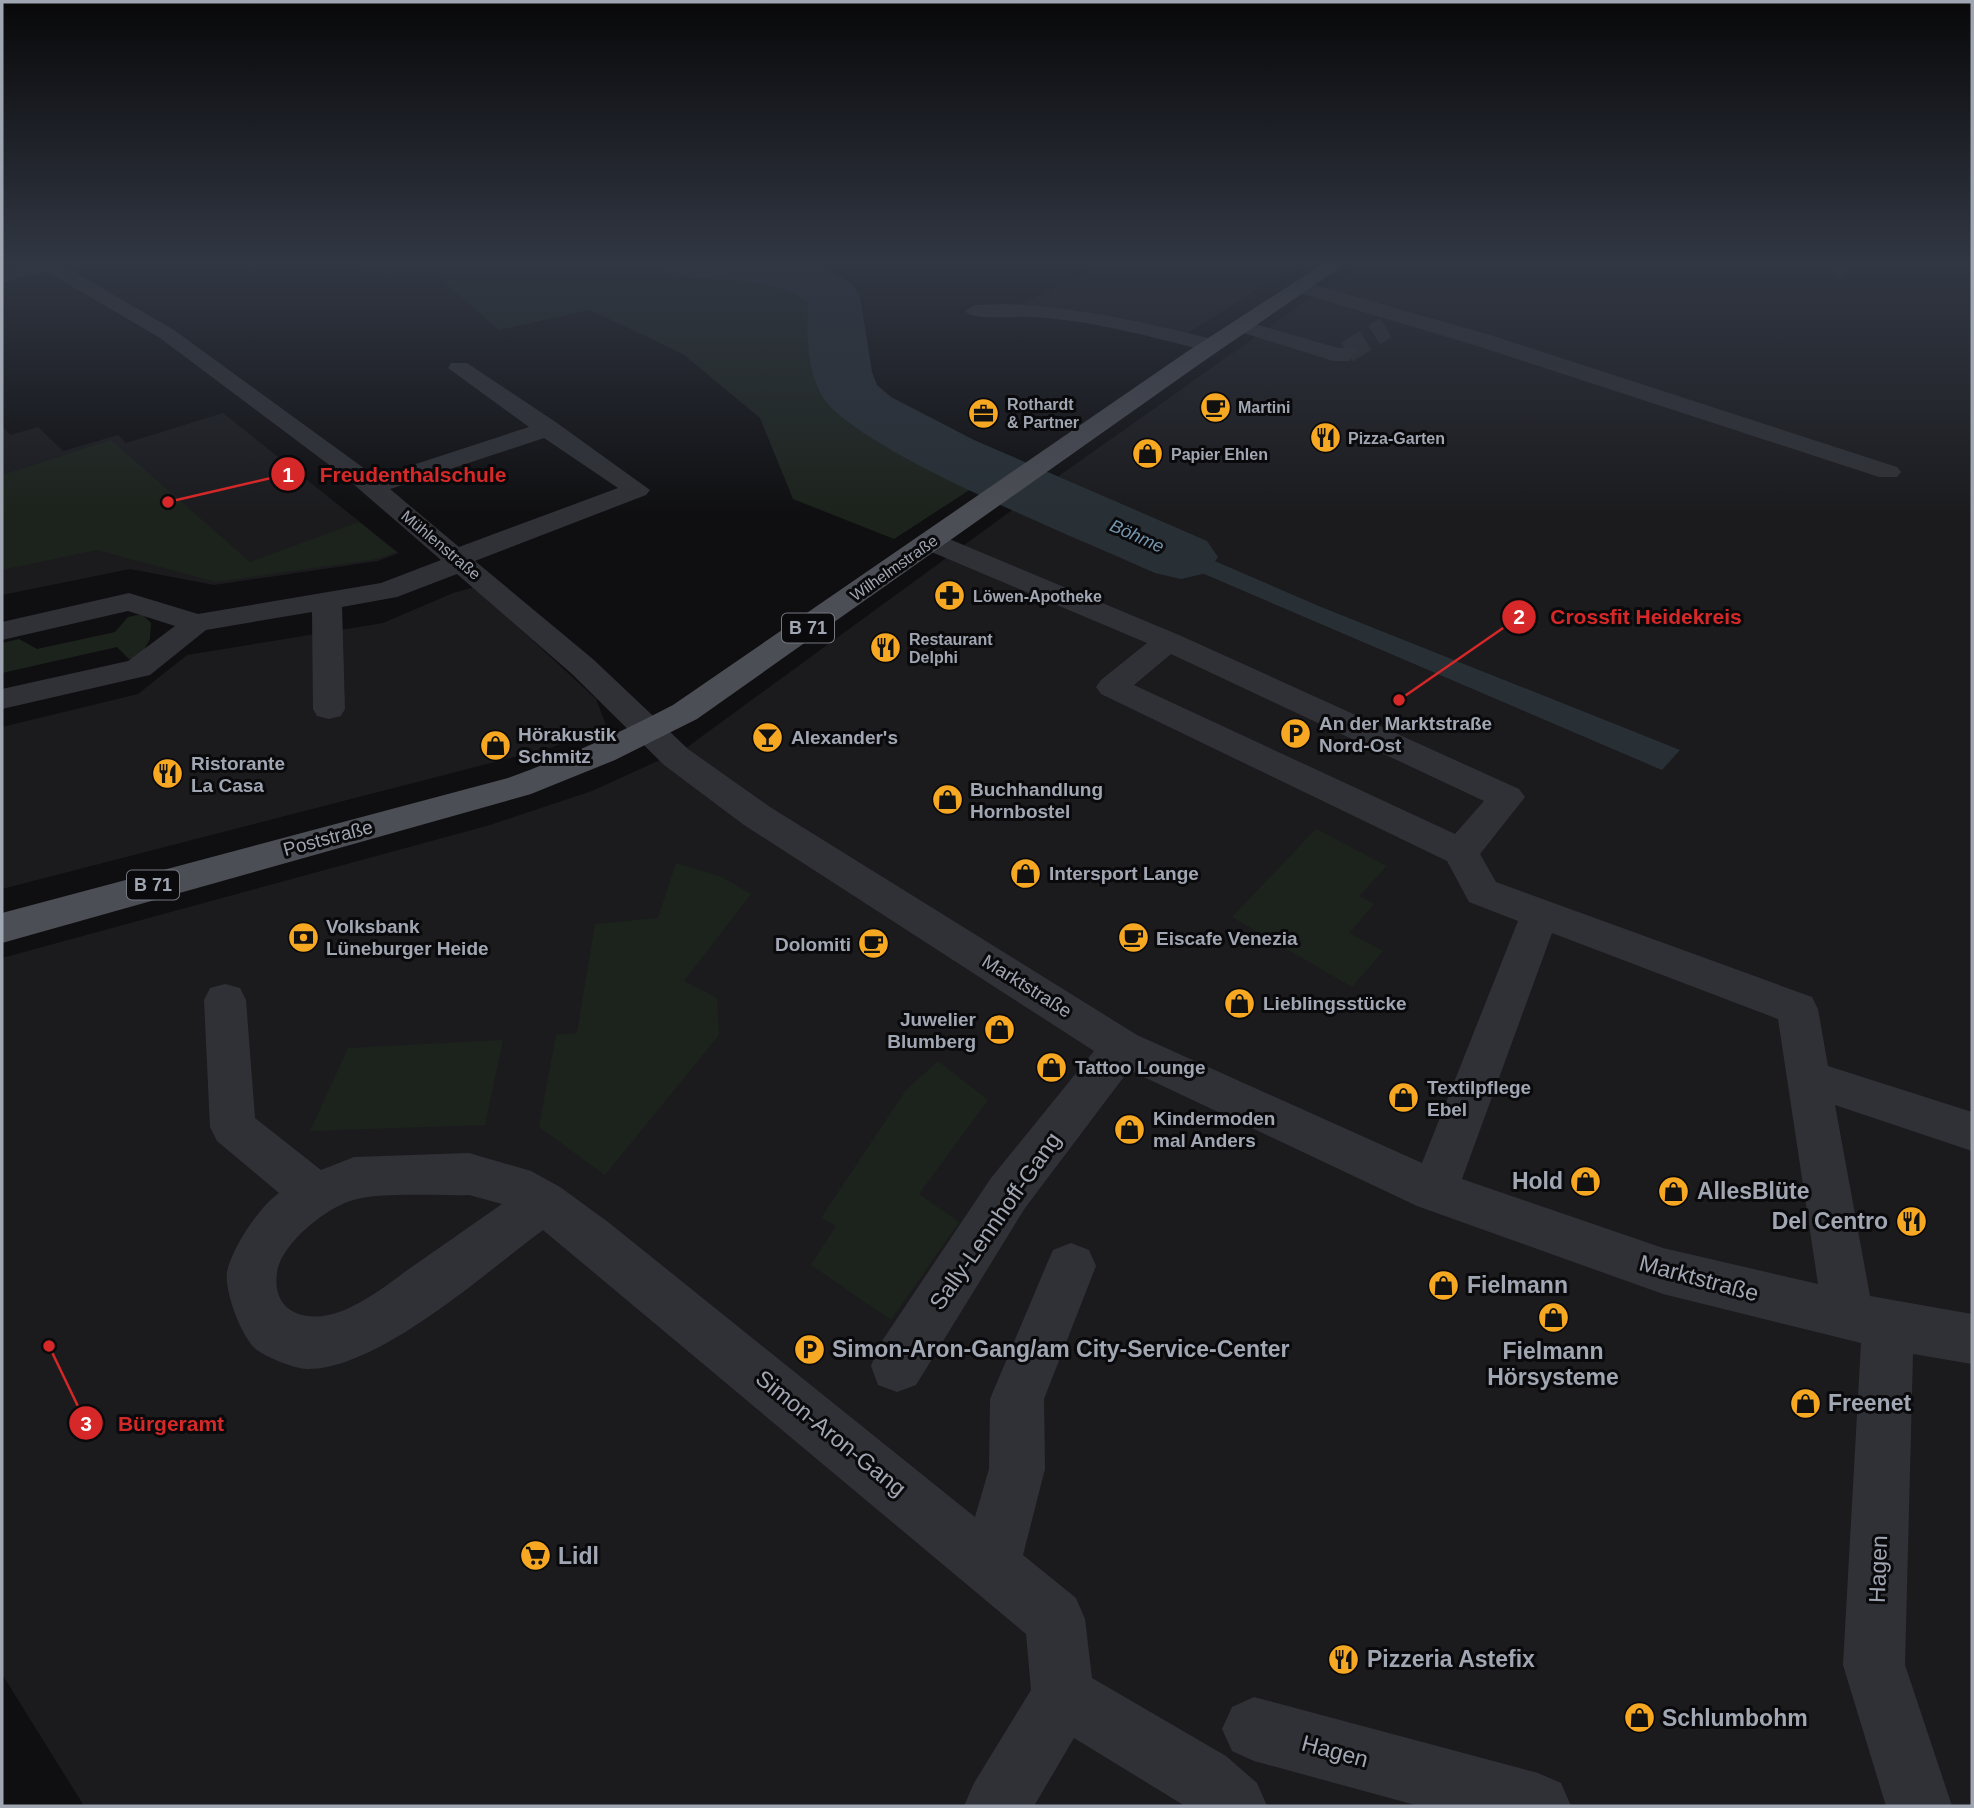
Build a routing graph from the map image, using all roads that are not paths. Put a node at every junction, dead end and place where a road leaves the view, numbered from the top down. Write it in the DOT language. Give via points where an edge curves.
graph roads {
  1 [pos="184,346"];
  2 [pos="1211,346"];
  3 [pos="1309,346"];
  4 [pos="1502,346"];
  5 [pos="1347,352"];
  6 [pos="459,368"];
  7 [pos="549,428"];
  8 [pos="1888,472"];
  9 [pos="372,487"];
  10 [pos="932,542"];
  11 [pos="459,560"];
  12 [pos="327,601"];
  13 [pos="197,623"];
  14 [pos="2,631"];
  15 [pos="1168,641"];
  16 [pos="2,699"];
  17 [pos="329,709"];
  18 [pos="648,733"];
  19 [pos="1461,852"];
  20 [pos="1540,914"];
  21 [pos="2,928"];
  22 [pos="225,1000"];
  23 [pos="1122,1047"];
  24 [pos="1809,1078"];
  25 [pos="1972,1131"];
  26 [pos="1434,1191"];
  27 [pos="315,1194"];
  28 [pos="543,1202"];
  29 [pos="1072,1266"];
  30 [pos="1868,1320"];
  31 [pos="1972,1339"];
  32 [pos="897,1366"];
  33 [pos="991,1564"];
  34 [pos="1063,1696"];
  35 [pos="1254,1729"];
  36 [pos="997,1806"];
  37 [pos="1234,1806"];
  38 [pos="1538,1806"];
  39 [pos="1919,1806"];
  1 -- 9 [label="street, Mühlenstraße"];
  2 -- 10 [label="main road, Wilhelmstraße / B 71"];
  3 -- 5 [label="street" via="1341,356"];
  4 -- 8 [label="street"];
  6 -- 7 [label="street"];
  7 -- 9 [label="street"];
  7 -- 11 [label="street" via="637,490"];
  9 -- 11 [label="street, Mühlenstraße"];
  10 -- 15 [label="street"];
  10 -- 18 [label="main road, Wilhelmstraße / B 71"];
  11 -- 12 [label="street" via="387,591"];
  11 -- 18 [label="street, Mühlenstraße" via="583,667"];
  12 -- 13 [label="street"];
  12 -- 17 [label="street"];
  13 -- 14 [label="street" via="129,602"];
  13 -- 16 [label="street" via="139,668"];
  15 -- 19 [label="street" via="1507,797"];
  15 -- 19 [label="street" via="1112,687"];
  18 -- 21 [label="main road, Poststraße / B 71" via="508,790"];
  18 -- 23 [label="street, Marktstraße" via="757,816"];
  19 -- 20 [label="street" via="1482,892"];
  20 -- 24 [label="street, Hagen" via="1797,1009"];
  20 -- 26 [label="street"];
  22 -- 27 [label="street" via="233,1127"];
  23 -- 26 [label="street, Marktstraße"];
  23 -- 32 [label="street, Sally-Lennhoff-Gang" via="1008,1193"];
  24 -- 25 [label="street"];
  24 -- 30 [label="street, Hagen"];
  26 -- 30 [label="street, Marktstraße" via="1663,1271"];
  27 -- 28 [label="street, Simon-Aron-Gang" via="354,1178 469,1174 514,1186"];
  27 -- 28 [label="street, Simon-Aron-Gang" via="286,1215 252,1273 256,1303 274,1332 305,1344 348,1336 392,1311"];
  28 -- 33 [label="street, Simon-Aron-Gang"];
  29 -- 33 [label="street" via="1017,1399 1017,1469"];
  30 -- 31 [label="street, Marktstraße"];
  30 -- 39 [label="street, Hagen" via="1874,1665"];
  33 -- 34 [label="street, Simon-Aron-Gang" via="1055,1619"];
  34 -- 36 [label="street"];
  34 -- 37 [label="street" via="1203,1779"];
  35 -- 38 [label="street, Hagen"];
}
